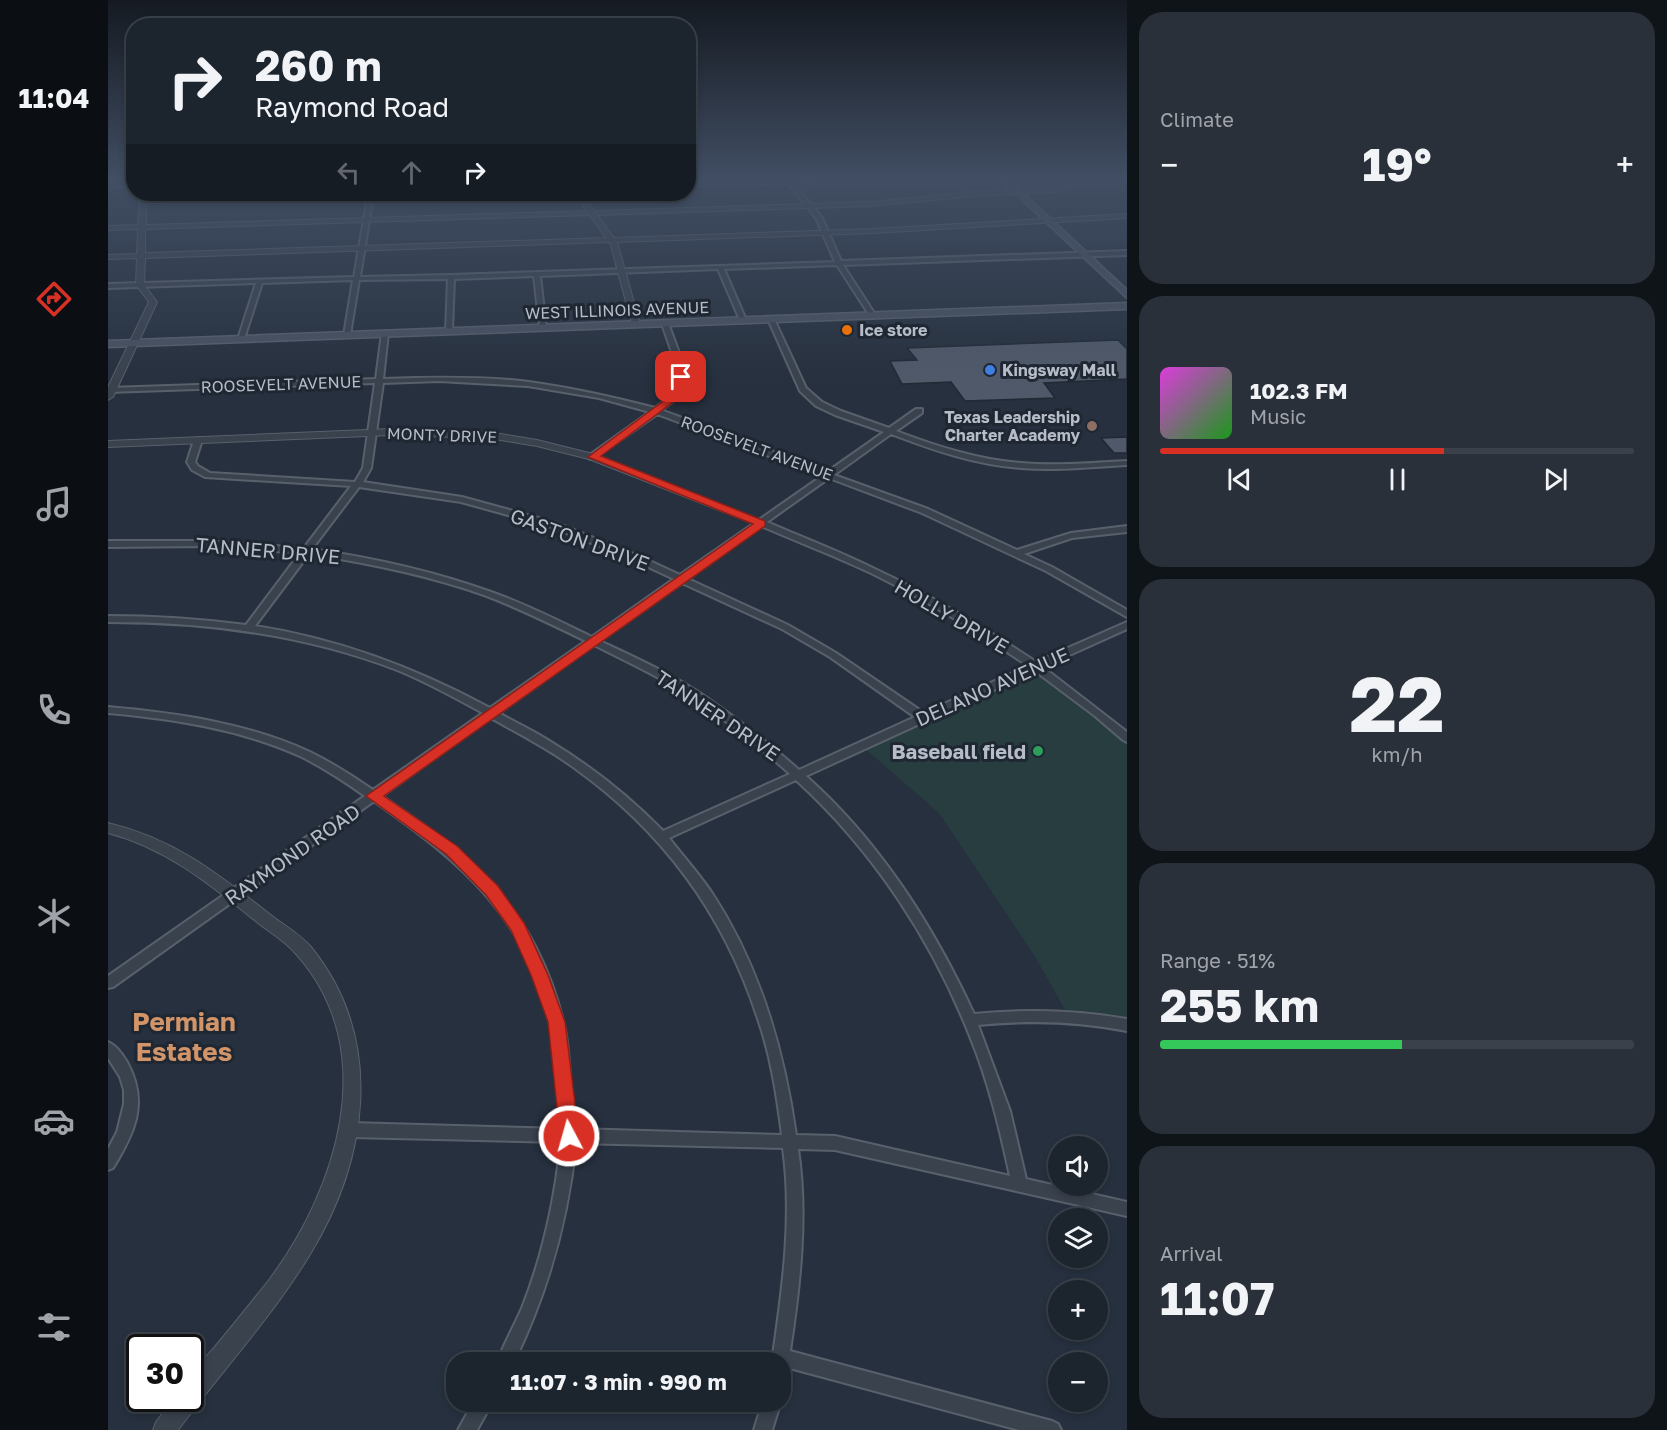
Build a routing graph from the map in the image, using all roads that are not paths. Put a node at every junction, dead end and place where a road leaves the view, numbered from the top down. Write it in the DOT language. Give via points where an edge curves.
graph roads {
  1 [pos="141,247"];
  2 [pos="396,247"];
  3 [pos="613,247"];
  4 [pos="832,247"];
  5 [pos="1074,247"];
  6 [pos="361,248"];
  7 [pos="1127,253"];
  8 [pos="1083,255"];
  9 [pos="141,256"];
  10 [pos="108,257"];
  11 [pos="839,263"];
  12 [pos="720,268"];
  13 [pos="621,271"];
  14 [pos="537,274"];
  15 [pos="451,277"];
  16 [pos="355,280"];
  17 [pos="260,281"];
  18 [pos="140,285"];
  19 [pos="108,286"];
  20 [pos="1127,295"];
  21 [pos="1127,306"];
  22 [pos="873,316"];
  23 [pos="771,319"];
  24 [pos="743,320"];
  25 [pos="665,323"];
  26 [pos="636,324"];
  27 [pos="543,328"];
  28 [pos="449,331"];
  29 [pos="385,333"];
  30 [pos="347,335"];
  31 [pos="241,339"];
  32 [pos="133,343"];
  33 [pos="108,344"];
  34 [pos="380,380"];
  35 [pos="109,392"];
  36 [pos="656,411"];
  37 [pos="920,411"];
  38 [pos="891,431"];
  39 [pos="373,432"];
  40 [pos="198,440"];
  41 [pos="108,444"];
  42 [pos="593,457"];
  43 [pos="1127,464"];
  44 [pos="830,475"];
  45 [pos="357,484"];
  46 [pos="761,524"];
  47 [pos="1127,529"];
  48 [pos="108,544"];
  49 [pos="308,551"];
  50 [pos="1018,554"];
  51 [pos="681,578"];
  52 [pos="1127,614"];
  53 [pos="108,619"];
  54 [pos="1127,626"];
  55 [pos="249,627"];
  56 [pos="594,641"];
  57 [pos="1036,667"];
  58 [pos="108,710"];
  59 [pos="491,713"];
  60 [pos="923,718"];
  61 [pos="1127,738"];
  62 [pos="800,775"];
  63 [pos="374,796"];
  64 [pos="108,828"];
  65 [pos="661,837"];
  66 [pos="234,894"];
  67 [pos="108,983"];
  68 [pos="970,1020"];
  69 [pos="1127,1025"];
  70 [pos="108,1048"];
  71 [pos="350,1130"];
  72 [pos="569,1136"];
  73 [pos="790,1142"];
  74 [pos="108,1163"];
  75 [pos="1020,1184"];
  76 [pos="1127,1209"];
  77 [pos="510,1352"];
  78 [pos="781,1352"];
  79 [pos="791,1363"];
  80 [pos="204,1378"];
  81 [pos="178,1412"];
  82 [pos="478,1412"];
  83 [pos="769,1412"];
  84 [pos="164,1430"];
  85 [pos="467,1430"];
  86 [pos="763,1430"];
  87 [pos="1052,1430"];
  1 -- 9 [label="street"];
  2 -- 6 [label="street"];
  3 -- 13 [label="street"];
  4 -- 11 [label="street"];
  5 -- 8 [label="main road"];
  6 -- 9 [label="street"];
  6 -- 16 [label="street"];
  7 -- 8 [label="street"];
  8 -- 11 [label="street"];
  8 -- 20 [label="main road"];
  9 -- 10 [label="street"];
  9 -- 18 [label="street"];
  11 -- 12 [label="street"];
  11 -- 22 [label="street"];
  12 -- 13 [label="street"];
  12 -- 24 [label="street"];
  13 -- 14 [label="street"];
  13 -- 26 [label="street"];
  14 -- 15 [label="street"];
  14 -- 27 [label="street"];
  15 -- 16 [label="street"];
  15 -- 28 [label="street"];
  16 -- 17 [label="street"];
  16 -- 30 [label="street"];
  17 -- 18 [label="street"];
  17 -- 31 [label="street"];
  18 -- 19 [label="street"];
  18 -- 32 [label="street" via="153,302"];
  21 -- 22 [label="main road, WEST ILLINOIS AVENUE"];
  22 -- 23 [label="main road, WEST ILLINOIS AVENUE"];
  23 -- 24 [label="main road, WEST ILLINOIS AVENUE"];
  23 -- 38 [label="street" via="803,389 811,398 838,413"];
  24 -- 25 [label="main road, WEST ILLINOIS AVENUE"];
  25 -- 26 [label="main road, WEST ILLINOIS AVENUE"];
  25 -- 36 [label="street" via="682,382 676,395"];
  26 -- 27 [label="main road, WEST ILLINOIS AVENUE"];
  27 -- 28 [label="main road, WEST ILLINOIS AVENUE"];
  28 -- 29 [label="main road, WEST ILLINOIS AVENUE"];
  29 -- 30 [label="main road, WEST ILLINOIS AVENUE"];
  29 -- 34 [label="street"];
  30 -- 31 [label="main road, WEST ILLINOIS AVENUE"];
  31 -- 32 [label="main road, WEST ILLINOIS AVENUE"];
  32 -- 33 [label="main road, WEST ILLINOIS AVENUE"];
  32 -- 35 [label="street"];
  34 -- 35 [label="street, ROOSEVELT AVENUE"];
  34 -- 36 [label="street, ROOSEVELT AVENUE" via="460,379 528,384 600,396"];
  34 -- 39 [label="street"];
  36 -- 42 [label="street"];
  36 -- 44 [label="street, ROOSEVELT AVENUE"];
  37 -- 38 [label="street, RAYMOND ROAD"];
  38 -- 43 [label="street" via="969,457 1004,464"];
  38 -- 44 [label="street, RAYMOND ROAD"];
  39 -- 40 [label="street, MONTY DRIVE"];
  39 -- 42 [label="street, MONTY DRIVE" via="488,435"];
  39 -- 45 [label="street" via="366,471"];
  40 -- 41 [label="street, MONTY DRIVE"];
  40 -- 45 [label="street, GASTON DRIVE" via="191,462 208,475"];
  42 -- 46 [label="street, MONTY DRIVE"];
  44 -- 46 [label="street, RAYMOND ROAD"];
  44 -- 50 [label="street, ROOSEVELT AVENUE" via="925,511"];
  45 -- 49 [label="street" via="310,543"];
  45 -- 51 [label="street, GASTON DRIVE" via="451,498 534,519 607,545"];
  46 -- 51 [label="street, RAYMOND ROAD"];
  46 -- 57 [label="street, HOLLY DRIVE" via="825,549 903,587 982,631"];
  47 -- 50 [label="street" via="1064,535"];
  48 -- 49 [label="street, TANNER DRIVE" via="218,543"];
  49 -- 55 [label="street"];
  49 -- 56 [label="street, TANNER DRIVE" via="390,565 460,585 537,613"];
  50 -- 52 [label="street, ROOSEVELT AVENUE"];
  51 -- 56 [label="street, RAYMOND ROAD"];
  51 -- 60 [label="street, GASTON DRIVE" via="785,627 833,655"];
  53 -- 55 [label="street" via="186,620"];
  54 -- 57 [label="street, DELANO AVENUE"];
  55 -- 59 [label="street" via="311,638 380,658 436,682"];
  56 -- 59 [label="street, RAYMOND ROAD"];
  56 -- 62 [label="street, TANNER DRIVE" via="705,701"];
  57 -- 60 [label="street, DELANO AVENUE"];
  57 -- 61 [label="street, HOLLY DRIVE"];
  58 -- 63 [label="street" via="154,713 250,734 305,754"];
  59 -- 63 [label="street, RAYMOND ROAD"];
  59 -- 65 [label="street" via="584,770"];
  60 -- 62 [label="street, DELANO AVENUE"];
  62 -- 65 [label="street, DELANO AVENUE"];
  62 -- 68 [label="street, TANNER DRIVE" via="849,824 892,879 933,943"];
  63 -- 66 [label="street, RAYMOND ROAD"];
  63 -- 72 [label="street" via="452,850 492,891 518,927 556,1022"];
  64 -- 66 [label="street" via="145,839 178,855"];
  65 -- 73 [label="street" via="715,909 751,980 777,1064"];
  66 -- 67 [label="street, RAYMOND ROAD"];
  66 -- 71 [label="street" via="304,950 328,982 346,1023 355,1076"];
  68 -- 69 [label="street" via="1030,1014"];
  68 -- 75 [label="street, TANNER DRIVE" via="1005,1118"];
  70 -- 74 [label="street" via="122,1063 133,1092 128,1124"];
  71 -- 72 [label="street"];
  71 -- 80 [label="street" via="329,1194 310,1234 279,1284"];
  72 -- 73 [label="street"];
  72 -- 77 [label="street" via="554,1236"];
  73 -- 75 [label="street" via="846,1145"];
  73 -- 78 [label="street" via="794,1262"];
  75 -- 76 [label="street"];
  79 -- 87 [label="street"];
  81 -- 84 [label="street"];
  82 -- 85 [label="street"];
  83 -- 86 [label="street"];
}
